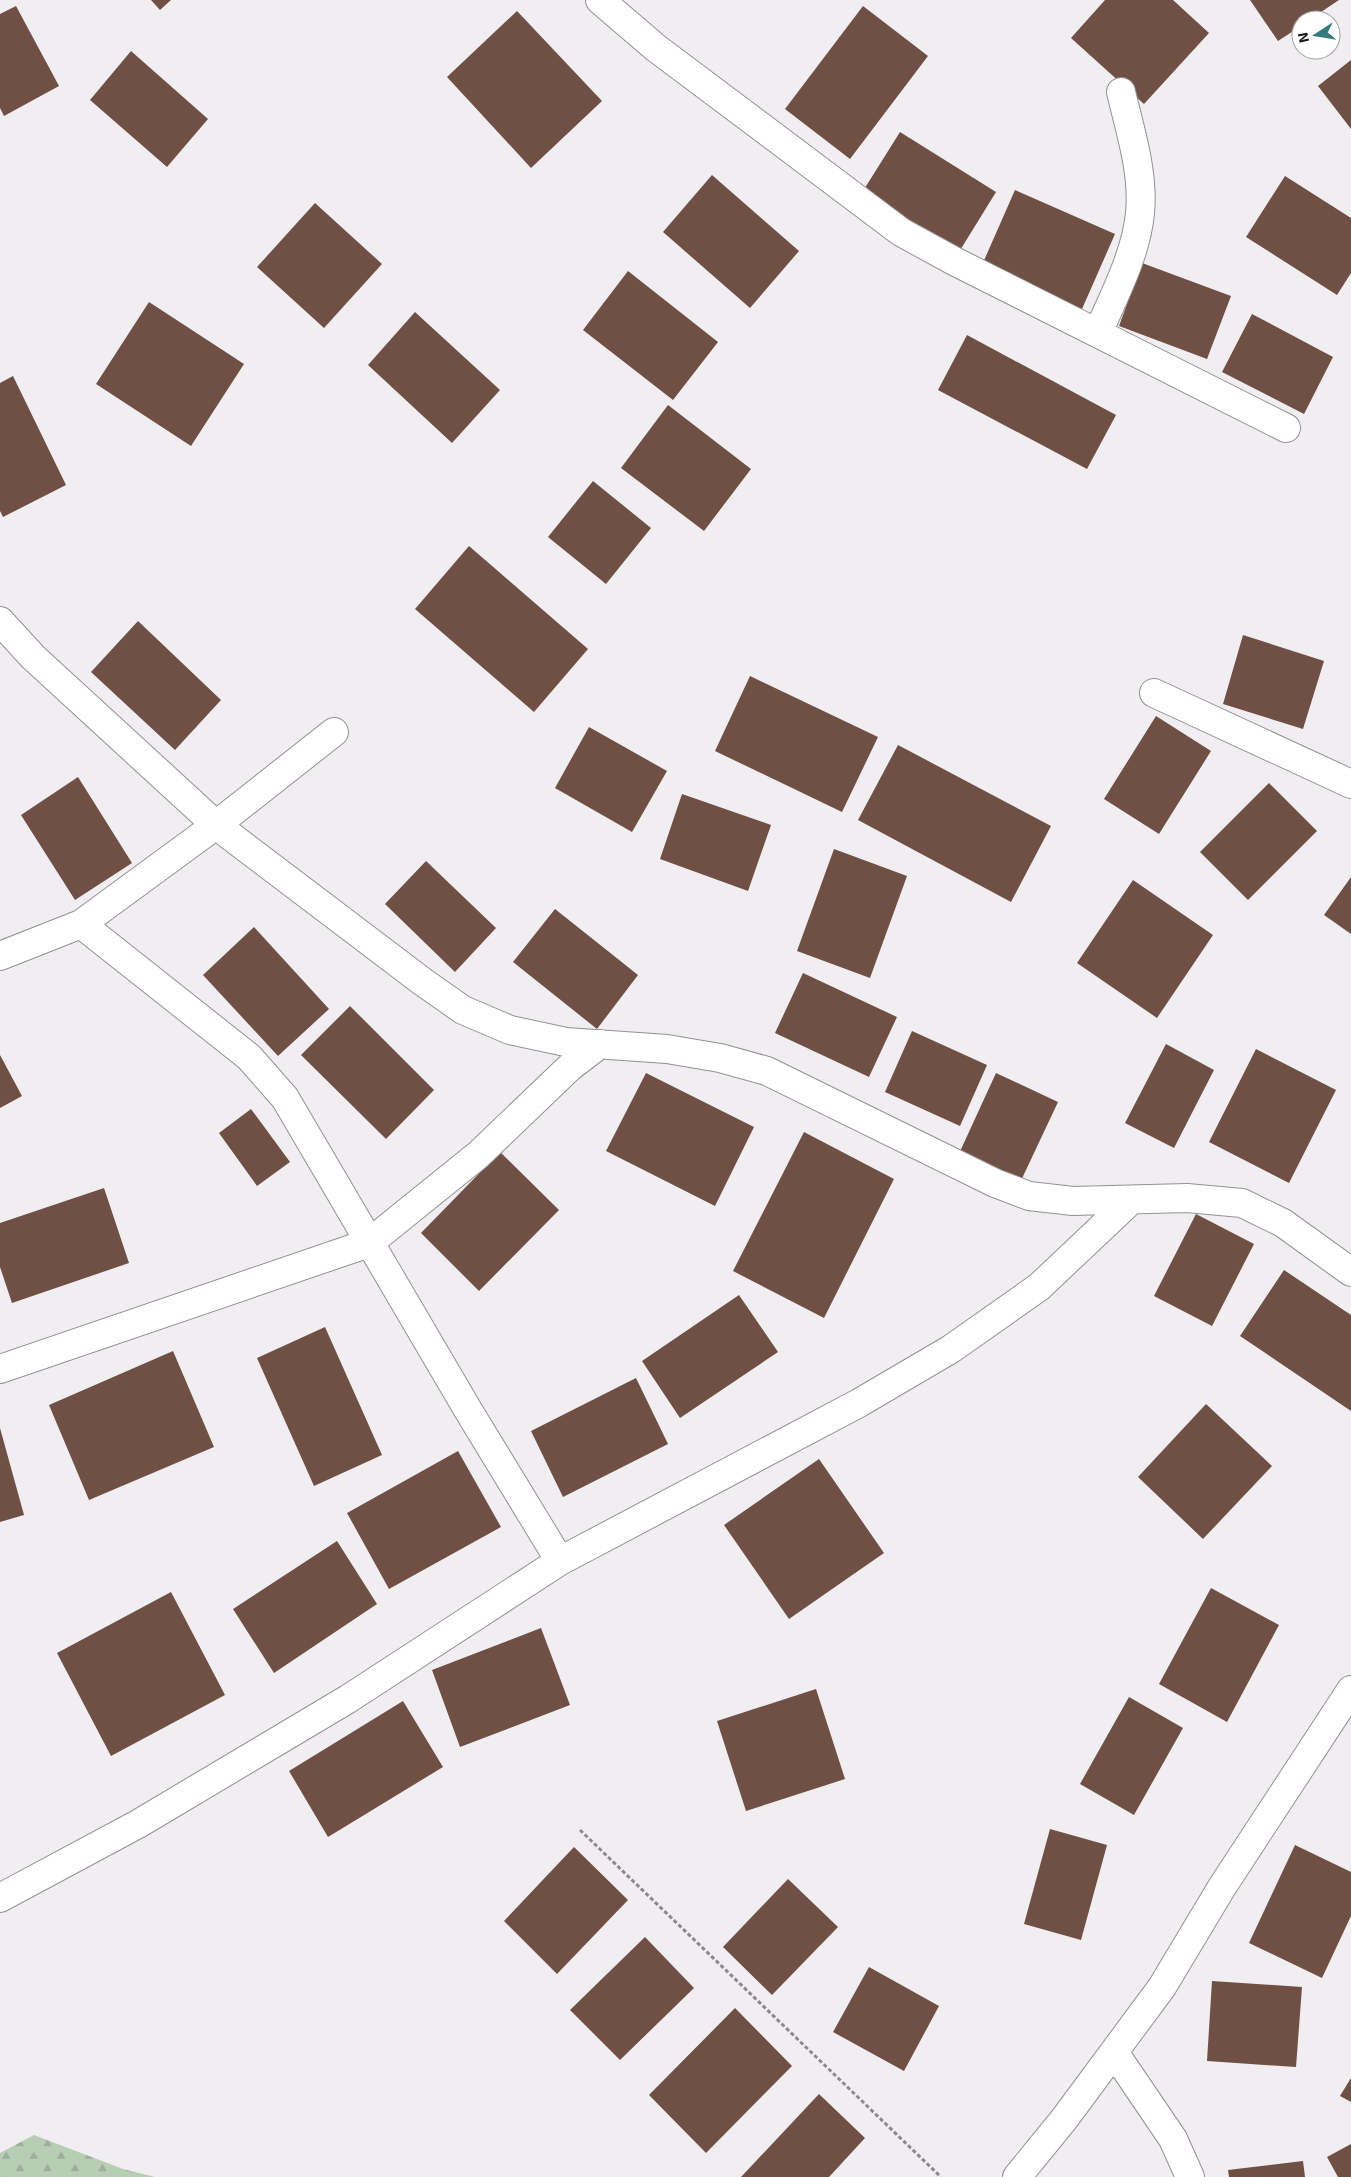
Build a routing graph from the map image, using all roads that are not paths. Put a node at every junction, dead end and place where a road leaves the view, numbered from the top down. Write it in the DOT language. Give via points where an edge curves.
graph roads {
  1 [pos="600,0"];
  2 [pos="1120,92"];
  3 [pos="1098,333"];
  4 [pos="1286,428"];
  5 [pos="0,621"];
  6 [pos="1154,693"];
  7 [pos="334,732"];
  8 [pos="1351,784"];
  9 [pos="216,825"];
  10 [pos="81,924"];
  11 [pos="0,956"];
  12 [pos="600,1044"];
  13 [pos="1130,1201"];
  14 [pos="369,1243"];
  15 [pos="1351,1272"];
  16 [pos="0,1369"];
  17 [pos="560,1561"];
  18 [pos="1351,1690"];
  19 [pos="0,1898"];
  20 [pos="1114,2052"];
  21 [pos="1017,2177"];
  22 [pos="1190,2177"];
  1 -- 3 [label="street" via="656,48 901,232"];
  2 -- 3 [label="street" via="1134,144 1140,212 1134,247"];
  3 -- 4 [label="street"];
  5 -- 9 [label="street" via="32,657"];
  6 -- 8 [label="street"];
  7 -- 9 [label="street"];
  9 -- 10 [label="street"];
  9 -- 12 [label="street" via="463,1010 510,1030 566,1042"];
  10 -- 11 [label="street"];
  10 -- 14 [label="street" via="249,1057 284,1098"];
  12 -- 13 [label="street" via="667,1049 767,1071 995,1183 1030,1196 1073,1201"];
  12 -- 14 [label="street" via="570,1067 478,1155"];
  13 -- 15 [label="street" via="1187,1198 1242,1203 1283,1223"];
  13 -- 17 [label="street" via="1039,1287 951,1349 859,1403"];
  14 -- 16 [label="street"];
  14 -- 17 [label="street"];
  17 -- 19 [label="street" via="348,1699 138,1824"];
  18 -- 20 [label="street" via="1222,1887 1162,1987"];
  20 -- 21 [label="street"];
  20 -- 22 [label="street" via="1173,2140"];
}
